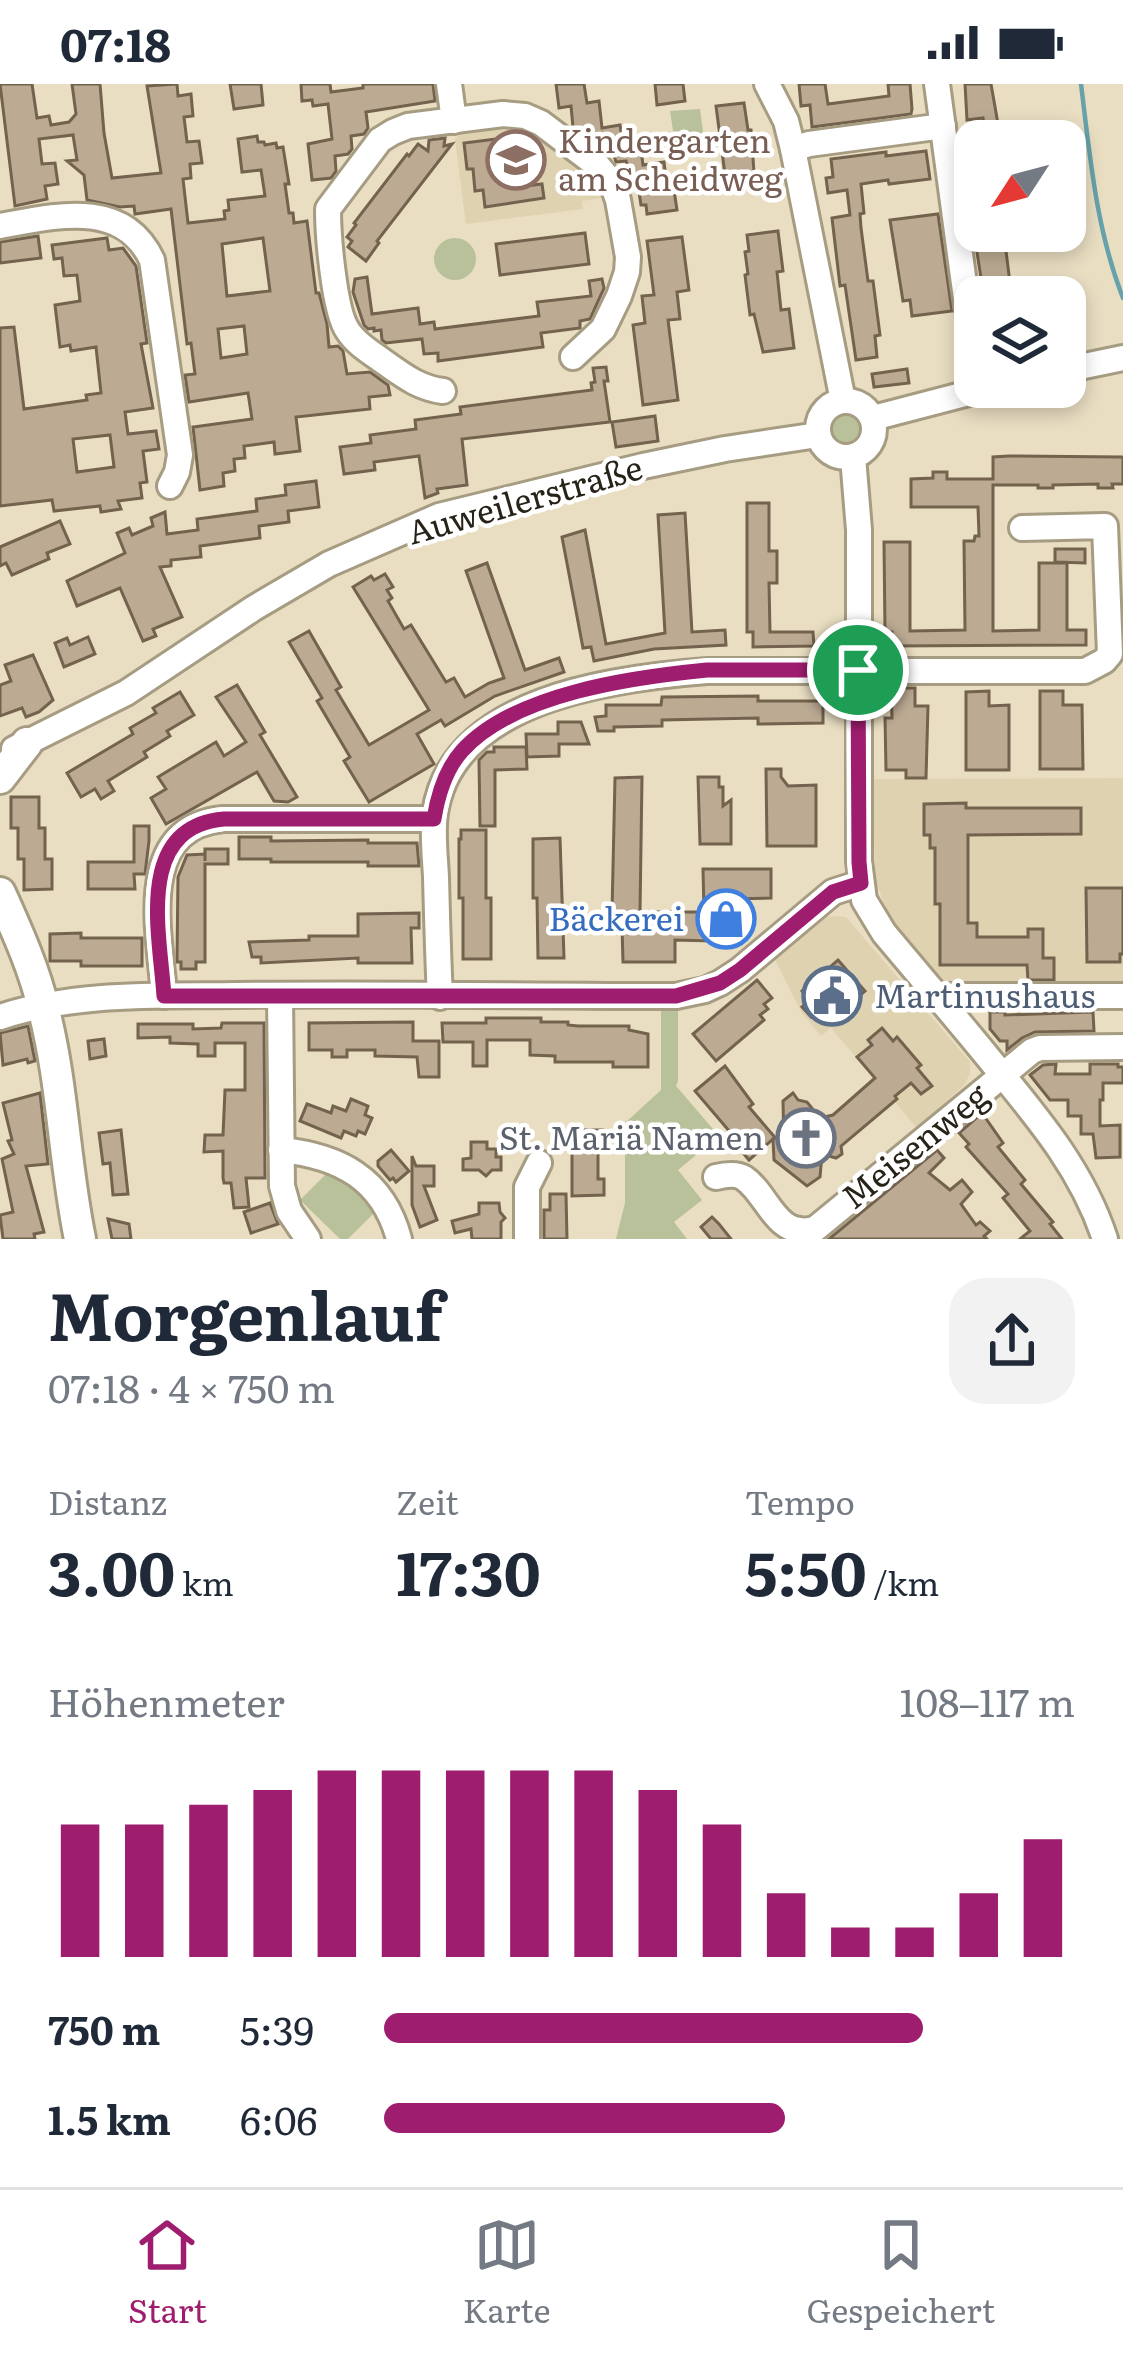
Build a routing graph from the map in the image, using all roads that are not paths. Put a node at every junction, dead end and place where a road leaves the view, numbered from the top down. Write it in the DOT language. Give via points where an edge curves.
graph roads {
  1 [pos="449,84"];
  2 [pos="767,84"];
  3 [pos="937,84"];
  4 [pos="454,121"];
  5 [pos="943,126"];
  6 [pos="794,149"];
  7 [pos="0,226"];
  8 [pos="963,276"];
  9 [pos="573,358"];
  10 [pos="1123,358"];
  11 [pos="1086,366"];
  12 [pos="443,391"];
  13 [pos="954,397"];
  14 [pos="843,401"];
  15 [pos="873,418"];
  16 [pos="818,435"];
  17 [pos="854,458"];
  18 [pos="170,487"];
  19 [pos="1022,528"];
  20 [pos="858,670"];
  21 [pos="13,749"];
  22 [pos="0,778"];
  23 [pos="434,819"];
  24 [pos="861,883"];
  25 [pos="0,892"];
  26 [pos="280,994"];
  27 [pos="164,996"];
  28 [pos="938,996"];
  29 [pos="1123,996"];
  30 [pos="440,997"];
  31 [pos="43,1005"];
  32 [pos="0,1018"];
  33 [pos="1123,1047"];
  34 [pos="1002,1075"];
  35 [pos="281,1150"];
  36 [pos="539,1163"];
  37 [pos="716,1177"];
  38 [pos="80,1239"];
  39 [pos="308,1239"];
  40 [pos="400,1239"];
  41 [pos="527,1239"];
  42 [pos="1105,1239"];
  1 -- 4 [label="street"];
  2 -- 6 [label="street"];
  3 -- 5 [label="street"];
  4 -- 9 [label="street" via="525,116 561,136 612,183 627,272 603,329"];
  4 -- 12 [label="street" via="409,126 380,140 328,209 346,330 407,378"];
  5 -- 6 [label="street"];
  5 -- 8 [label="street"];
  6 -- 14 [label="street"];
  7 -- 18 [label="street" via="72,214 142,238 152,260 180,455"];
  10 -- 11 [label="street"];
  13 -- 15 [label="street"];
  14 -- 15 [label="street"];
  14 -- 16 [label="street" via="823,413"];
  15 -- 17 [label="street" via="872,442"];
  16 -- 17 [label="street" via="825,449"];
  16 -- 21 [label="street, Auweilerstraße" via="643,466 440,517 329,564 126,693"];
  17 -- 20 [label="street"];
  19 -- 20 [label="street" via="1105,526 1104,661 1084,670"];
  20 -- 23 [label="street" via="707,670 557,698 471,742 453,762"];
  20 -- 24 [label="street"];
  21 -- 22 [label="main road"];
  23 -- 27 [label="street" via="224,819 185,831 164,856 158,883"];
  23 -- 30 [label="street"];
  24 -- 28 [label="street" via="870,912"];
  24 -- 30 [label="street" via="833,892 705,990"];
  25 -- 31 [label="main road"];
  26 -- 27 [label="street"];
  26 -- 30 [label="street"];
  26 -- 35 [label="street"];
  27 -- 31 [label="street"];
  28 -- 29 [label="street"];
  28 -- 34 [label="street"];
  31 -- 32 [label="street"];
  31 -- 38 [label="main road"];
  33 -- 34 [label="street" via="1040,1048"];
  34 -- 37 [label="street, Meisenweg" via="806,1233 784,1228 744,1178"];
  34 -- 42 [label="street" via="1069,1160"];
  35 -- 39 [label="street" via="282,1186"];
  35 -- 40 [label="street" via="326,1157 365,1180"];
  36 -- 41 [label="street" via="527,1186"];
}
